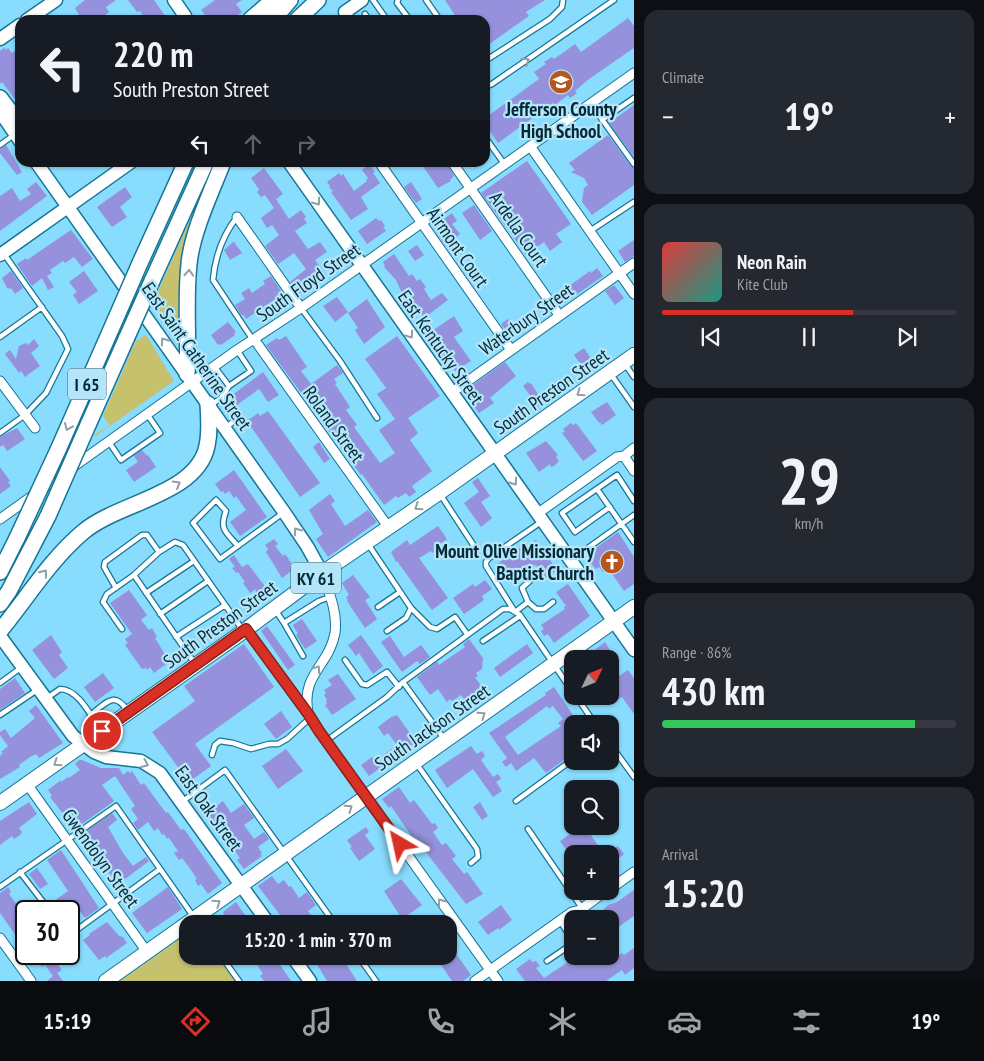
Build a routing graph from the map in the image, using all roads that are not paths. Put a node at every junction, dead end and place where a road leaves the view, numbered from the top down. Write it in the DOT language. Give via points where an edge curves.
graph roads {
  1 [pos="56,0"];
  2 [pos="174,0"];
  3 [pos="318,0"];
  4 [pos="362,0"];
  5 [pos="373,0"];
  6 [pos="398,0"];
  7 [pos="426,0"];
  8 [pos="564,0"];
  9 [pos="614,0"];
  10 [pos="283,1"];
  11 [pos="34,15"];
  12 [pos="181,15"];
  13 [pos="259,15"];
  14 [pos="276,15"];
  15 [pos="302,15"];
  16 [pos="349,15"];
  17 [pos="384,15"];
  18 [pos="406,15"];
  19 [pos="436,15"];
  20 [pos="15,28"];
  21 [pos="0,39"];
  22 [pos="490,58"];
  23 [pos="633,77"];
  24 [pos="490,85"];
  25 [pos="0,98"];
  26 [pos="634,98"];
  27 [pos="591,104"];
  28 [pos="0,112"];
  29 [pos="602,120"];
  30 [pos="15,123"];
  31 [pos="15,129"];
  32 [pos="15,134"];
  33 [pos="0,145"];
  34 [pos="491,146"];
  35 [pos="530,146"];
  36 [pos="634,164"];
  37 [pos="505,165"];
  38 [pos="40,167"];
  39 [pos="124,167"];
  40 [pos="184,167"];
  41 [pos="204,167"];
  42 [pos="221,167"];
  43 [pos="292,167"];
  44 [pos="382,167"];
  45 [pos="455,167"];
  46 [pos="470,189"];
  47 [pos="634,202"];
  48 [pos="68,206"];
  49 [pos="237,218"];
  50 [pos="421,223"];
  51 [pos="590,231"];
  52 [pos="1,254"];
  53 [pos="634,263"];
  54 [pos="361,265"];
  55 [pos="620,273"];
  56 [pos="634,294"];
  57 [pos="42,307"];
  58 [pos="301,308"];
  59 [pos="559,315"];
  60 [pos="0,337"];
  61 [pos="253,339"];
  62 [pos="237,350"];
  63 [pos="511,350"];
  64 [pos="629,359"];
  65 [pos="214,366"];
  66 [pos="610,372"];
  67 [pos="634,377"];
  68 [pos="190,378"];
  69 [pos="0,381"];
  70 [pos="229,386"];
  71 [pos="450,392"];
  72 [pos="213,403"];
  73 [pos="634,407"];
  74 [pos="147,414"];
  75 [pos="25,415"];
  76 [pos="377,418"];
  77 [pos="35,428"];
  78 [pos="0,433"];
  79 [pos="109,442"];
  80 [pos="634,448"];
  81 [pos="494,454"];
  82 [pos="624,456"];
  83 [pos="634,471"];
  84 [pos="597,489"];
  85 [pos="439,493"];
  86 [pos="634,501"];
  87 [pos="610,507"];
  88 [pos="284,512"];
  89 [pos="634,515"];
  90 [pos="539,518"];
  91 [pos="0,519"];
  92 [pos="621,524"];
  93 [pos="389,528"];
  94 [pos="634,542"];
  95 [pos="367,543"];
  96 [pos="238,546"];
  97 [pos="476,549"];
  98 [pos="159,552"];
  99 [pos="194,561"];
  100 [pos="570,561"];
  101 [pos="0,572"];
  102 [pos="322,573"];
  103 [pos="134,575"];
  104 [pos="535,576"];
  105 [pos="208,581"];
  106 [pos="116,588"];
  107 [pos="400,592"];
  108 [pos="146,593"];
  109 [pos="330,597"];
  110 [pos="2,600"];
  111 [pos="528,602"];
  112 [pos="553,602"];
  113 [pos="225,605"];
  114 [pos="378,607"];
  115 [pos="634,607"];
  116 [pos="274,608"];
  117 [pos="411,608"];
  118 [pos="515,612"];
  119 [pos="160,614"];
  120 [pos="520,616"];
  121 [pos="614,622"];
  122 [pos="284,623"];
  123 [pos="122,628"];
  124 [pos="245,630"];
  125 [pos="0,631"];
  126 [pos="387,631"];
  127 [pos="467,634"];
  128 [pos="0,636"];
  129 [pos="176,637"];
  130 [pos="483,641"];
  131 [pos="634,650"];
  132 [pos="302,656"];
  133 [pos="345,660"];
  134 [pos="554,664"];
  135 [pos="196,665"];
  136 [pos="23,667"];
  137 [pos="564,679"];
  138 [pos="403,682"];
  139 [pos="0,683"];
  140 [pos="398,687"];
  141 [pos="42,694"];
  142 [pos="129,712"];
  143 [pos="90,715"];
  144 [pos="0,716"];
  145 [pos="310,716"];
  146 [pos="102,731"];
  147 [pos="326,741"];
  148 [pos="445,741"];
  149 [pos="83,744"];
  150 [pos="212,755"];
  151 [pos="619,756"];
  152 [pos="415,762"];
  153 [pos="564,766"];
  154 [pos="634,777"];
  155 [pos="27,784"];
  156 [pos="366,796"];
  157 [pos="516,800"];
  158 [pos="182,801"];
  159 [pos="0,803"];
  160 [pos="528,829"];
  161 [pos="67,838"];
  162 [pos="285,854"];
  163 [pos="471,863"];
  164 [pos="160,869"];
  165 [pos="20,872"];
  166 [pos="634,872"];
  167 [pos="619,882"];
  168 [pos="241,885"];
  169 [pos="0,887"];
  170 [pos="42,900"];
  171 [pos="593,900"];
  172 [pos="113,903"];
  173 [pos="582,908"];
  174 [pos="193,915"];
  175 [pos="204,915"];
  176 [pos="263,915"];
  177 [pos="329,915"];
  178 [pos="560,921"];
  179 [pos="564,927"];
  180 [pos="80,928"];
  181 [pos="179,932"];
  182 [pos="0,938"];
  183 [pos="564,950"];
  184 [pos="147,952"];
  185 [pos="548,961"];
  186 [pos="227,965"];
  187 [pos="298,965"];
  188 [pos="364,965"];
  189 [pos="490,970"];
  190 [pos="31,981"];
  191 [pos="106,981"];
  192 [pos="239,981"];
  193 [pos="310,981"];
  194 [pos="376,981"];
  195 [pos="475,981"];
  196 [pos="498,981"];
  1 -- 11 [label="main road"];
  2 -- 12 [label="main road"];
  3 -- 15 [label="highway"];
  4 -- 16 [label="main road"];
  5 -- 17 [label="lane"];
  6 -- 18 [label="lane"];
  7 -- 19 [label="lane"];
  8 -- 22 [label="lane" via="562,7 550,19"];
  24 -- 9 [label="lane, one-way"];
  10 -- 13 [label="highway"];
  10 -- 14 [label="highway"];
  20 -- 21 [label="main road"];
  23 -- 27 [label="street, South Floyd Street"];
  25 -- 30 [label="highway"];
  26 -- 29 [label="lane"];
  27 -- 29 [label="lane"];
  27 -- 35 [label="street, South Floyd Street"];
  28 -- 31 [label="main road"];
  29 -- 36 [label="lane"];
  32 -- 33 [label="lane"];
  34 -- 37 [label="lane"];
  35 -- 37 [label="street, South Floyd Street"];
  35 -- 51 [label="street"];
  37 -- 46 [label="street, South Floyd Street"];
  38 -- 48 [label="main road, East Saint Catherine Street"];
  39 -- 48 [label="main road"];
  40 -- 101 [label="highway, I 65, one-way, bridge"];
  41 -- 110 [label="highway, I 65, bridge" via="48,516"];
  68 -- 42 [label="highway, one-way" via="189,263 196,234"];
  43 -- 54 [label="main road, East Kentucky Street, one-way"];
  44 -- 50 [label="street, Airmont Court"];
  45 -- 46 [label="street, Ardella Court"];
  46 -- 50 [label="street, South Floyd Street"];
  46 -- 59 [label="street, Ardella Court"];
  47 -- 51 [label="lane"];
  48 -- 52 [label="main road"];
  68 -- 48 [label="main road, East Saint Catherine Street, one-way"];
  49 -- 58 [label="street"];
  49 -- 61 [label="lane" via="220,248 213,280"];
  50 -- 54 [label="street, South Floyd Street"];
  50 -- 63 [label="street, Airmont Court"];
  51 -- 55 [label="street"];
  52 -- 57 [label="lane"];
  53 -- 55 [label="street, Waterbury Street"];
  54 -- 58 [label="street, South Floyd Street"];
  54 -- 71 [label="main road, East Kentucky Street, one-way"];
  55 -- 56 [label="street"];
  55 -- 59 [label="street, Waterbury Street"];
  57 -- 60 [label="lane"];
  57 -- 75 [label="lane" via="68,349 46,393"];
  58 -- 61 [label="street, South Floyd Street"];
  58 -- 76 [label="lane"];
  59 -- 63 [label="street, Waterbury Street"];
  61 -- 62 [label="street, South Floyd Street"];
  61 -- 93 [label="street, Roland Street"];
  62 -- 65 [label="street, South Floyd Street"];
  62 -- 70 [label="lane" via="250,371"];
  63 -- 71 [label="street, Waterbury Street"];
  64 -- 66 [label="main road, South Preston Street / KY 61"];
  64 -- 67 [label="lane"];
  65 -- 68 [label="street, South Floyd Street"];
  65 -- 70 [label="lane"];
  66 -- 73 [label="lane"];
  66 -- 81 [label="main road, South Preston Street / KY 61, one-way"];
  68 -- 72 [label="main road, East Saint Catherine Street"];
  68 -- 74 [label="street, South Floyd Street"];
  69 -- 75 [label="street"];
  70 -- 72 [label="lane"];
  71 -- 81 [label="main road, East Kentucky Street"];
  72 -- 88 [label="main road, East Saint Catherine Street" via="225,428"];
  125 -- 72 [label="highway, one-way" via="48,568 84,531 113,513 182,482 196,469 207,446"];
  74 -- 79 [label="street, South Floyd Street"];
  74 -- 79 [label="lane" via="160,433 121,460"];
  75 -- 77 [label="street"];
  75 -- 78 [label="lane"];
  79 -- 91 [label="street, South Floyd Street"];
  80 -- 82 [label="street"];
  81 -- 85 [label="main road, South Preston Street / KY 61"];
  81 -- 90 [label="main road, East Kentucky Street, one-way"];
  82 -- 83 [label="street"];
  82 -- 90 [label="street" via="617,457"];
  84 -- 86 [label="lane" via="616,475"];
  84 -- 87 [label="lane"];
  84 -- 87 [label="lane" via="562,513 575,532"];
  85 -- 93 [label="main road, South Preston Street / KY 61, one-way"];
  85 -- 97 [label="lane"];
  87 -- 92 [label="lane"];
  88 -- 96 [label="lane"];
  102 -- 88 [label="main road, East Saint Catherine Street, one-way"];
  89 -- 92 [label="lane"];
  90 -- 100 [label="main road, East Kentucky Street"];
  90 -- 118 [label="lane" via="486,562"];
  92 -- 94 [label="lane"];
  92 -- 100 [label="lane"];
  93 -- 95 [label="main road, South Preston Street / KY 61"];
  95 -- 102 [label="main road, South Preston Street / KY 61"];
  95 -- 107 [label="lane"];
  96 -- 96 [label="lane" via="220,559 193,524 216,500 226,511 222,523 224,529"];
  98 -- 99 [label="lane" via="175,542 183,545"];
  98 -- 103 [label="lane"];
  98 -- 106 [label="lane" via="147,535 142,535 105,562 104,567"];
  99 -- 105 [label="lane"];
  99 -- 108 [label="lane"];
  100 -- 121 [label="main road, East Kentucky Street"];
  102 -- 109 [label="street"];
  102 -- 116 [label="main road, South Preston Street / KY 61"];
  103 -- 106 [label="lane"];
  103 -- 108 [label="lane"];
  104 -- 111 [label="lane" via="522,588"];
  105 -- 113 [label="lane"];
  105 -- 119 [label="lane"];
  106 -- 123 [label="lane" via="107,594 103,602"];
  107 -- 114 [label="lane"];
  107 -- 117 [label="lane"];
  108 -- 119 [label="lane"];
  109 -- 122 [label="lane"];
  145 -- 109 [label="street, one-way" via="309,683 328,652 334,634 335,616"];
  111 -- 112 [label="lane" via="536,609 544,609"];
  111 -- 118 [label="lane"];
  113 -- 124 [label="lane"];
  113 -- 129 [label="lane"];
  115 -- 121 [label="main road, South Jackson Street"];
  116 -- 122 [label="lane"];
  116 -- 124 [label="main road, South Preston Street / KY 61"];
  117 -- 126 [label="lane" via="406,618"];
  117 -- 127 [label="lane" via="430,627 437,629 455,617"];
  118 -- 120 [label="lane"];
  118 -- 127 [label="lane" via="502,609"];
  119 -- 129 [label="lane"];
  120 -- 130 [label="lane"];
  120 -- 134 [label="lane"];
  121 -- 131 [label="main road, East Kentucky Street"];
  121 -- 134 [label="main road, South Jackson Street"];
  122 -- 132 [label="lane"];
  124 -- 135 [label="main road, South Preston Street / KY 61"];
  124 -- 145 [label="street"];
  127 -- 138 [label="lane"];
  128 -- 136 [label="main road, East Oak Street"];
  129 -- 135 [label="lane"];
  133 -- 140 [label="lane" via="362,684 367,685 387,672"];
  134 -- 137 [label="lane"];
  148 -- 134 [label="main road, South Jackson Street, one-way"];
  135 -- 142 [label="main road, South Preston Street / KY 61"];
  136 -- 139 [label="lane"];
  136 -- 141 [label="main road, East Oak Street"];
  138 -- 140 [label="lane"];
  138 -- 148 [label="lane"];
  140 -- 147 [label="lane"];
  141 -- 143 [label="lane" via="65,689"];
  141 -- 144 [label="lane"];
  141 -- 149 [label="main road, East Oak Street" via="73,736"];
  142 -- 143 [label="lane" via="122,702 115,699"];
  142 -- 146 [label="main road, South Preston Street / KY 61"];
  143 -- 146 [label="lane"];
  145 -- 147 [label="street"];
  145 -- 150 [label="lane" via="278,744 252,749 220,741 215,744"];
  146 -- 149 [label="main road, South Preston Street / KY 61"];
  147 -- 156 [label="street"];
  148 -- 152 [label="main road, South Jackson Street"];
  149 -- 155 [label="main road, South Preston Street / KY 61, one-way"];
  149 -- 158 [label="main road, East Oak Street, one-way" via="106,757 133,759 150,765 160,772"];
  151 -- 154 [label="lane"];
  152 -- 156 [label="main road, South Jackson Street"];
  152 -- 163 [label="lane" via="477,848 478,857"];
  153 -- 157 [label="lane"];
  155 -- 159 [label="main road, South Preston Street / KY 61"];
  155 -- 161 [label="street, Gwendolyn Street"];
  162 -- 156 [label="main road, South Jackson Street, one-way"];
  189 -- 156 [label="street, one-way"];
  158 -- 162 [label="lane" via="225,770"];
  158 -- 168 [label="main road, East Oak Street"];
  160 -- 173 [label="lane"];
  161 -- 164 [label="lane" via="116,806"];
  161 -- 165 [label="lane"];
  161 -- 172 [label="street, Gwendolyn Street"];
  162 -- 168 [label="main road, South Jackson Street"];
  162 -- 177 [label="lane"];
  164 -- 172 [label="lane"];
  164 -- 174 [label="lane"];
  165 -- 169 [label="lane"];
  165 -- 170 [label="lane"];
  166 -- 167 [label="street"];
  175 -- 168 [label="main road, South Jackson Street, one-way"];
  168 -- 176 [label="main road, East Oak Street"];
  171 -- 173 [label="street"];
  172 -- 180 [label="lane"];
  172 -- 184 [label="street, Gwendolyn Street"];
  173 -- 178 [label="street"];
  178 -- 179 [label="lane"];
  178 -- 189 [label="street"];
  181 -- 184 [label="main road, South Jackson Street"];
  182 -- 190 [label="street"];
  183 -- 185 [label="lane"];
  184 -- 191 [label="main road, South Jackson Street"];
  186 -- 192 [label="lane"];
  187 -- 193 [label="main road"];
  188 -- 194 [label="lane"];
  189 -- 195 [label="street"];
  189 -- 196 [label="street"];
}
